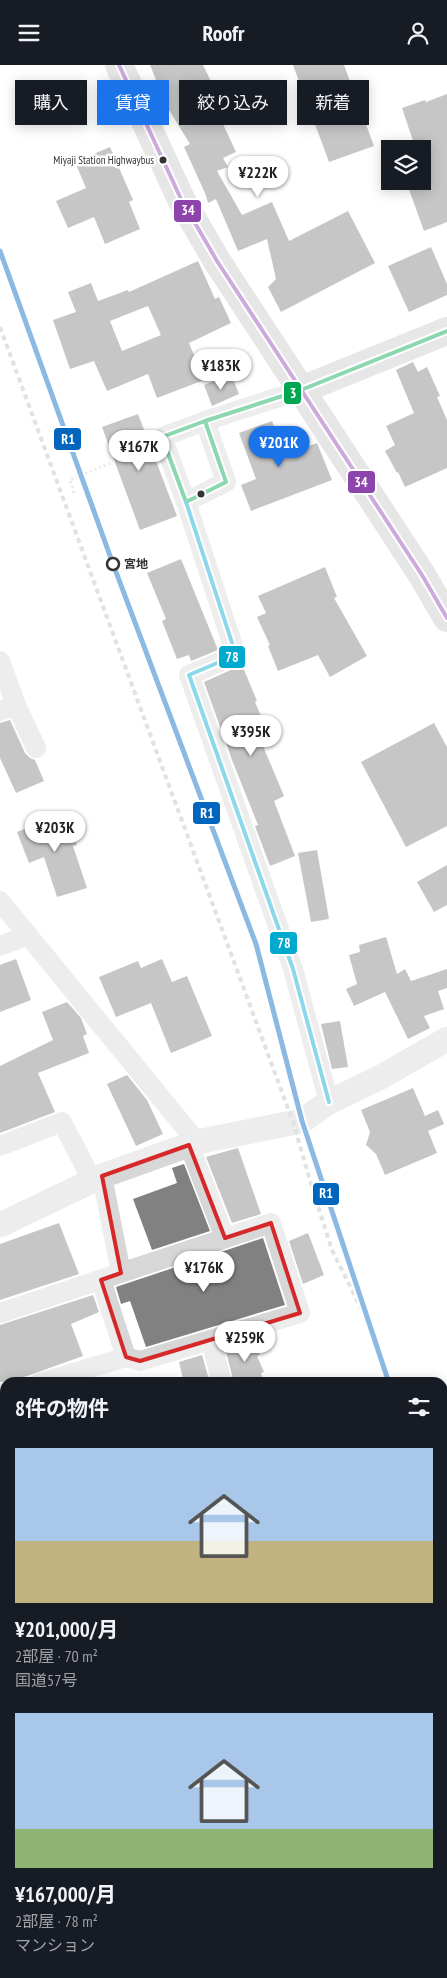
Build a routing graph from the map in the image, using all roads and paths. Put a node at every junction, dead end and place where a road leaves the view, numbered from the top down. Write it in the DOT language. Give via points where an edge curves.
graph roads {
  1 [pos="119,65"];
  2 [pos="447,331"];
  3 [pos="301,390"];
  4 [pos="205,421"];
  5 [pos="113,462"];
  6 [pos="74,493"];
  7 [pos="186,502"];
  8 [pos="447,618"];
  9 [pos="0,661"];
  10 [pos="8,708"];
  11 [pos="36,748"];
  12 [pos="0,901"];
  13 [pos="28,935"];
  14 [pos="0,946"];
  15 [pos="447,1039"];
  16 [pos="329,1102"];
  17 [pos="193,1143"];
  18 [pos="0,1146"];
  19 [pos="97,1179"];
  20 [pos="0,1225"];
  21 [pos="225,1238"];
  22 [pos="121,1273"];
  23 [pos="101,1280"];
  24 [pos="0,1313"];
  25 [pos="211,1340"];
  26 [pos="126,1357"];
  27 [pos="60,1377"];
  28 [pos="220,1377"];
  1 -- 3 [label="highway" via="186,207 241,300"];
  2 -- 3 [label="main road"];
  3 -- 4 [label="street"];
  3 -- 8 [label="highway"];
  4 -- 7 [label="street" via="226,482"];
  4 -- 7 [label="street" via="162,437"];
  5 -- 6 [label="path" via="70,480"];
  7 -- 16 [label="street" via="236,655 189,675 293,969"];
  9 -- 10 [label="street"];
  10 -- 11 [label="street"];
  12 -- 13 [label="street"];
  13 -- 14 [label="street"];
  13 -- 17 [label="street"];
  15 -- 16 [label="street"];
  16 -- 17 [label="street" via="302,1121"];
  17 -- 19 [label="street"];
  17 -- 21 [label="street"];
  18 -- 19 [label="street" via="62,1122"];
  19 -- 20 [label="street"];
  19 -- 22 [label="street"];
  21 -- 22 [label="street"];
  21 -- 25 [label="street" via="271,1223 300,1313"];
  22 -- 23 [label="street"];
  23 -- 24 [label="street"];
  23 -- 26 [label="street"];
  25 -- 26 [label="street" via="140,1361"];
  25 -- 28 [label="street"];
  26 -- 27 [label="street"];
}
